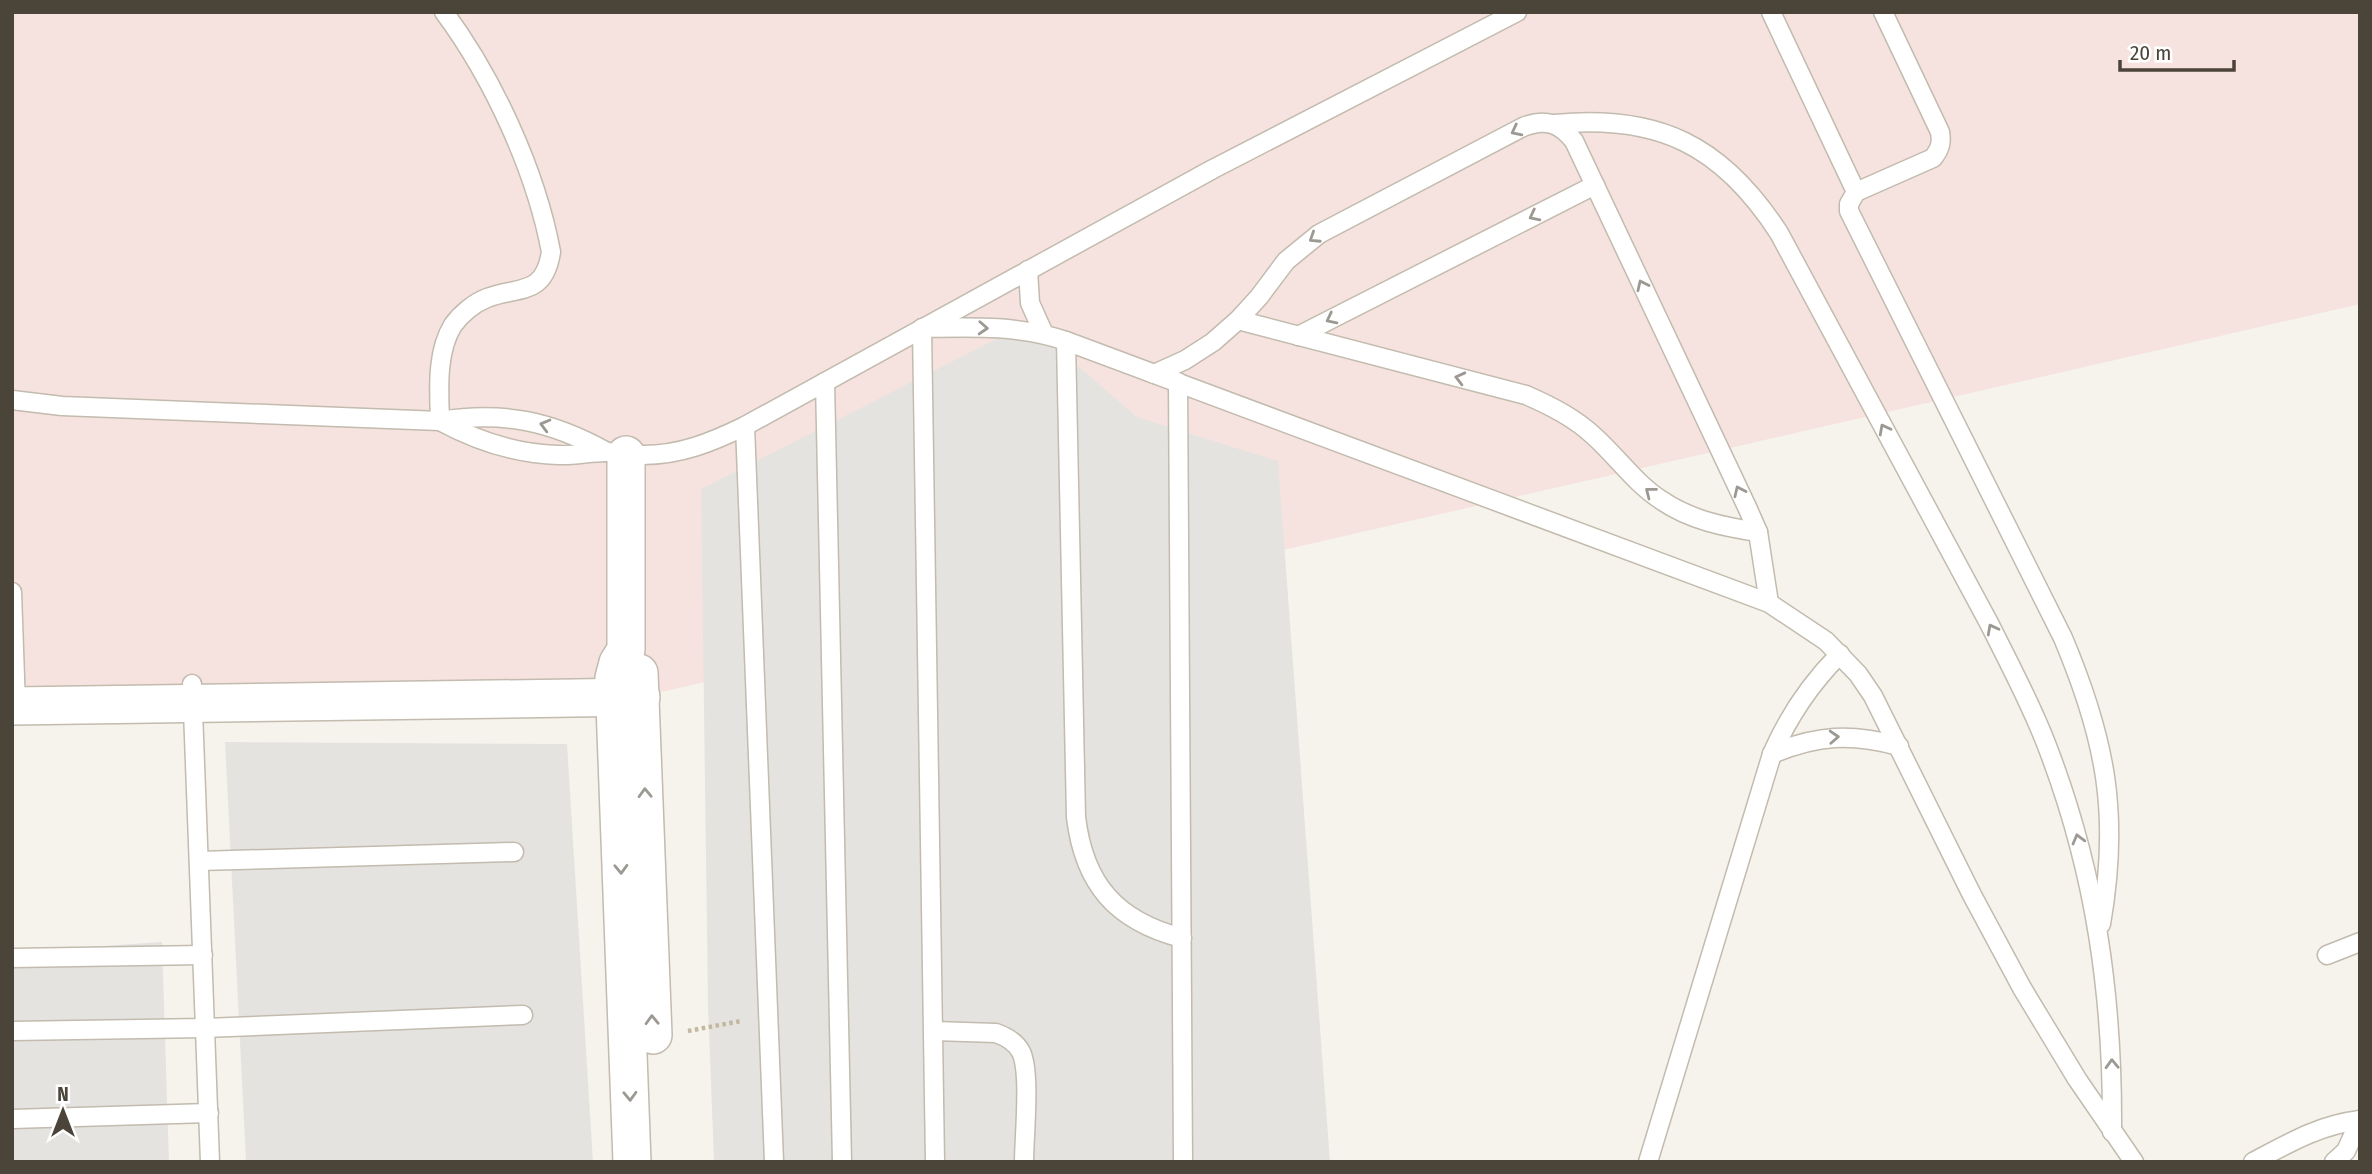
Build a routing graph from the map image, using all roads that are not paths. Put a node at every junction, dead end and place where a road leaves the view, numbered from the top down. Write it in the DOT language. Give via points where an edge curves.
graph roads {
  1 [pos="444,12"];
  2 [pos="1517,12"];
  3 [pos="1770,12"];
  4 [pos="1883,12"];
  5 [pos="1555,124"];
  6 [pos="1595,185"];
  7 [pos="1856,192"];
  8 [pos="1028,270"];
  9 [pos="1238,320"];
  10 [pos="922,328"];
  11 [pos="1044,334"];
  12 [pos="1298,336"];
  13 [pos="1066,341"];
  14 [pos="1154,374"];
  15 [pos="825,382"];
  16 [pos="1178,382"];
  17 [pos="12,400"];
  18 [pos="440,421"];
  19 [pos="745,426"];
  20 [pos="617,453"];
  21 [pos="1758,532"];
  22 [pos="12,592"];
  23 [pos="1769,603"];
  24 [pos="1840,654"];
  25 [pos="627,680"];
  26 [pos="193,694"];
  27 [pos="14,695"];
  28 [pos="1899,746"];
  29 [pos="1772,754"];
  30 [pos="514,852"];
  31 [pos="200,861"];
  32 [pos="2099,934"];
  33 [pos="1182,938"];
  34 [pos="2360,942"];
  35 [pos="203,955"];
  36 [pos="2327,955"];
  37 [pos="12,958"];
  38 [pos="523,1014"];
  39 [pos="205,1028"];
  40 [pos="12,1031"];
  41 [pos="934,1031"];
  42 [pos="209,1113"];
  43 [pos="12,1119"];
  44 [pos="2360,1120"];
  45 [pos="2112,1132"];
  46 [pos="210,1162"];
  47 [pos="632,1162"];
  48 [pos="657,1162"];
  49 [pos="774,1162"];
  50 [pos="842,1162"];
  51 [pos="935,1162"];
  52 [pos="1024,1162"];
  53 [pos="1184,1162"];
  54 [pos="1648,1162"];
  55 [pos="2134,1162"];
  56 [pos="2253,1162"];
  57 [pos="2334,1162"];
  1 -- 18 [label="lane" via="509,127 532,183 551,252 537,282 488,297 453,325 442,359"];
  2 -- 8 [label="lane"];
  3 -- 7 [label="lane"];
  4 -- 7 [label="lane" via="1941,141 1933,158"];
  5 -- 6 [label="lane" via="1574,141"];
  5 -- 9 [label="lane, one-way" via="1523,127 1319,234 1286,261"];
  32 -- 5 [label="lane, one-way" via="2068,806 2020,684 1761,205 1713,158 1654,129 1588,120"];
  6 -- 12 [label="lane, one-way"];
  21 -- 6 [label="lane, one-way"];
  7 -- 32 [label="lane" via="1849,204 1852,218 2056,626 2098,733 2110,834"];
  8 -- 10 [label="lane"];
  8 -- 11 [label="lane" via="1030,303"];
  9 -- 12 [label="lane"];
  9 -- 14 [label="lane" via="1213,342"];
  10 -- 11 [label="lane, one-way"];
  10 -- 15 [label="lane"];
  10 -- 41 [label="lane"];
  11 -- 13 [label="lane"];
  21 -- 12 [label="lane, one-way" via="1692,517 1662,501 1594,436 1550,405"];
  13 -- 14 [label="lane"];
  13 -- 33 [label="lane" via="1079,839 1084,861 1108,899 1142,924"];
  14 -- 16 [label="lane"];
  15 -- 19 [label="lane"];
  15 -- 50 [label="lane"];
  16 -- 23 [label="lane"];
  16 -- 33 [label="lane"];
  17 -- 18 [label="lane" via="62,406"];
  18 -- 20 [label="lane" via="485,442 521,451"];
  20 -- 18 [label="lane, one-way" via="527,420 469,417"];
  19 -- 20 [label="lane" via="681,452"];
  19 -- 49 [label="lane"];
  20 -- 25 [label="street"];
  21 -- 23 [label="lane"];
  22 -- 27 [label="lane"];
  23 -- 24 [label="lane"];
  24 -- 28 [label="lane" via="1873,696"];
  24 -- 29 [label="lane" via="1800,699"];
  25 -- 26 [label="street"];
  25 -- 47 [label="street, one-way"];
  48 -- 25 [label="street, one-way" via="653,1037"];
  26 -- 27 [label="street"];
  26 -- 31 [label="lane"];
  29 -- 28 [label="lane, one-way" via="1821,738 1874,739"];
  28 -- 45 [label="lane" via="2022,988"];
  29 -- 54 [label="lane"];
  30 -- 31 [label="lane"];
  31 -- 35 [label="lane"];
  45 -- 32 [label="lane, one-way" via="2108,1000"];
  33 -- 53 [label="lane"];
  34 -- 36 [label="lane"];
  35 -- 37 [label="lane"];
  35 -- 39 [label="lane"];
  38 -- 39 [label="lane"];
  39 -- 40 [label="lane"];
  39 -- 42 [label="lane"];
  41 -- 51 [label="lane"];
  41 -- 52 [label="lane" via="996,1033 1021,1051 1026,1071"];
  42 -- 43 [label="lane"];
  42 -- 46 [label="lane"];
  44 -- 56 [label="lane" via="2336,1122"];
  44 -- 57 [label="lane" via="2346,1151"];
  45 -- 55 [label="lane"];
}
